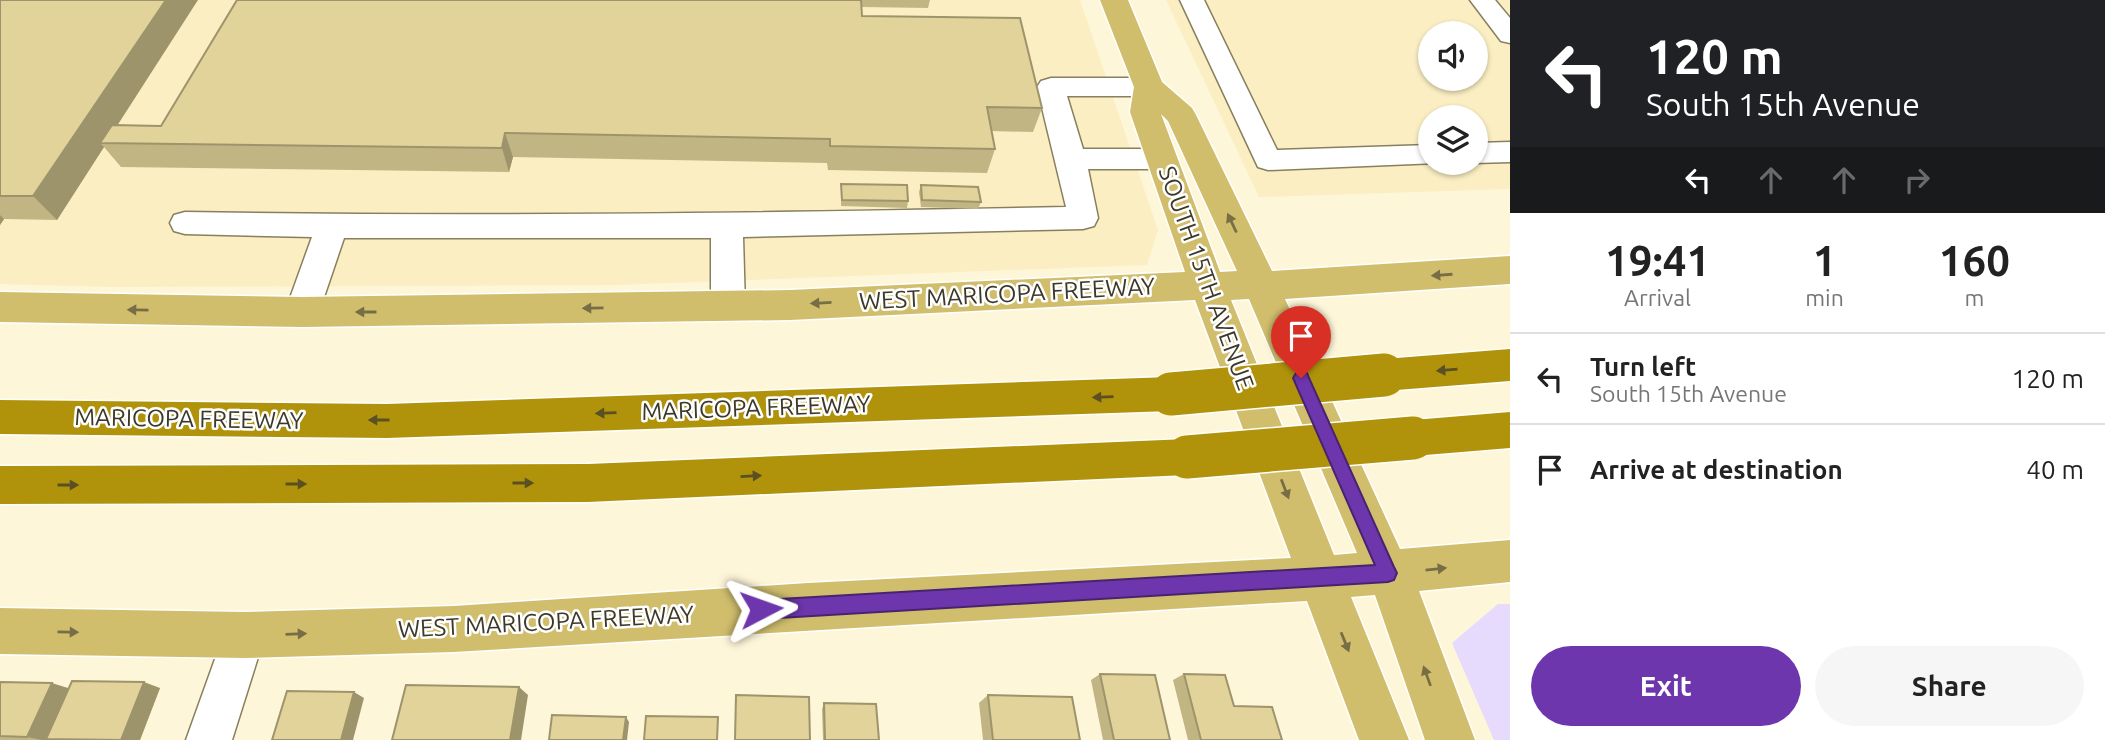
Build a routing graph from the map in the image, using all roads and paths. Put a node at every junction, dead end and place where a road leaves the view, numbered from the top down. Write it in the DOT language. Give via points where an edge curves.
graph roads {
  1 [pos="1114,0"];
  2 [pos="1192,0"];
  3 [pos="1482,0"];
  4 [pos="1510,35"];
  5 [pos="1149,87"];
  6 [pos="1510,152"];
  7 [pos="1488,153"];
  8 [pos="1418,155"];
  9 [pos="1071,159"];
  10 [pos="1162,159"];
  11 [pos="185,223"];
  12 [pos="332,226"];
  13 [pos="727,226"];
  14 [pos="1510,270"];
  15 [pos="1207,285"];
  16 [pos="1260,285"];
  17 [pos="728,306"];
  18 [pos="0,307"];
  19 [pos="302,312"];
  20 [pos="1510,365"];
  21 [pos="0,417"];
  22 [pos="1510,430"];
  23 [pos="0,485"];
  24 [pos="1510,561"];
  25 [pos="1388,573"];
  26 [pos="1319,579"];
  27 [pos="0,631"];
  28 [pos="244,635"];
  29 [pos="209,740"];
  30 [pos="1384,740"];
  31 [pos="1450,740"];
  1 -- 5 [label="main road, SOUTH 15TH AVENUE"];
  2 -- 8 [label="street" via="1268,160"];
  3 -- 4 [label="street"];
  5 -- 9 [label="street" via="1051,87"];
  5 -- 10 [label="main road, SOUTH 15TH AVENUE" via="1145,111"];
  16 -- 5 [label="main road, SOUTH 15TH AVENUE, one-way" via="1181,115"];
  6 -- 7 [label="street"];
  9 -- 10 [label="street"];
  9 -- 13 [label="street" via="1083,218"];
  10 -- 15 [label="main road, SOUTH 15TH AVENUE"];
  11 -- 12 [label="street"];
  12 -- 13 [label="street"];
  12 -- 19 [label="street"];
  13 -- 17 [label="street"];
  14 -- 16 [label="main road, WEST MARICOPA FREEWAY, one-way"];
  15 -- 16 [label="main road, WEST MARICOPA FREEWAY"];
  15 -- 17 [label="main road, WEST MARICOPA FREEWAY, one-way"];
  15 -- 26 [label="main road, SOUTH 15TH AVENUE, one-way"];
  16 -- 25 [label="main road, SOUTH 15TH AVENUE"];
  17 -- 19 [label="main road, WEST MARICOPA FREEWAY, one-way"];
  19 -- 18 [label="main road, WEST MARICOPA FREEWAY, one-way"];
  20 -- 21 [label="highway, MARICOPA FREEWAY, one-way, bridge" via="1171,394 387,421"];
  23 -- 22 [label="highway, one-way, bridge" via="588,483 1187,457"];
  25 -- 24 [label="main road, WEST MARICOPA FREEWAY, one-way"];
  25 -- 26 [label="main road, WEST MARICOPA FREEWAY"];
  31 -- 25 [label="main road, SOUTH 15TH AVENUE, one-way"];
  28 -- 26 [label="main road, WEST MARICOPA FREEWAY, one-way" via="454,629"];
  26 -- 30 [label="main road, SOUTH 15TH AVENUE, one-way"];
  27 -- 28 [label="main road, WEST MARICOPA FREEWAY, one-way"];
  28 -- 29 [label="street"];
}
